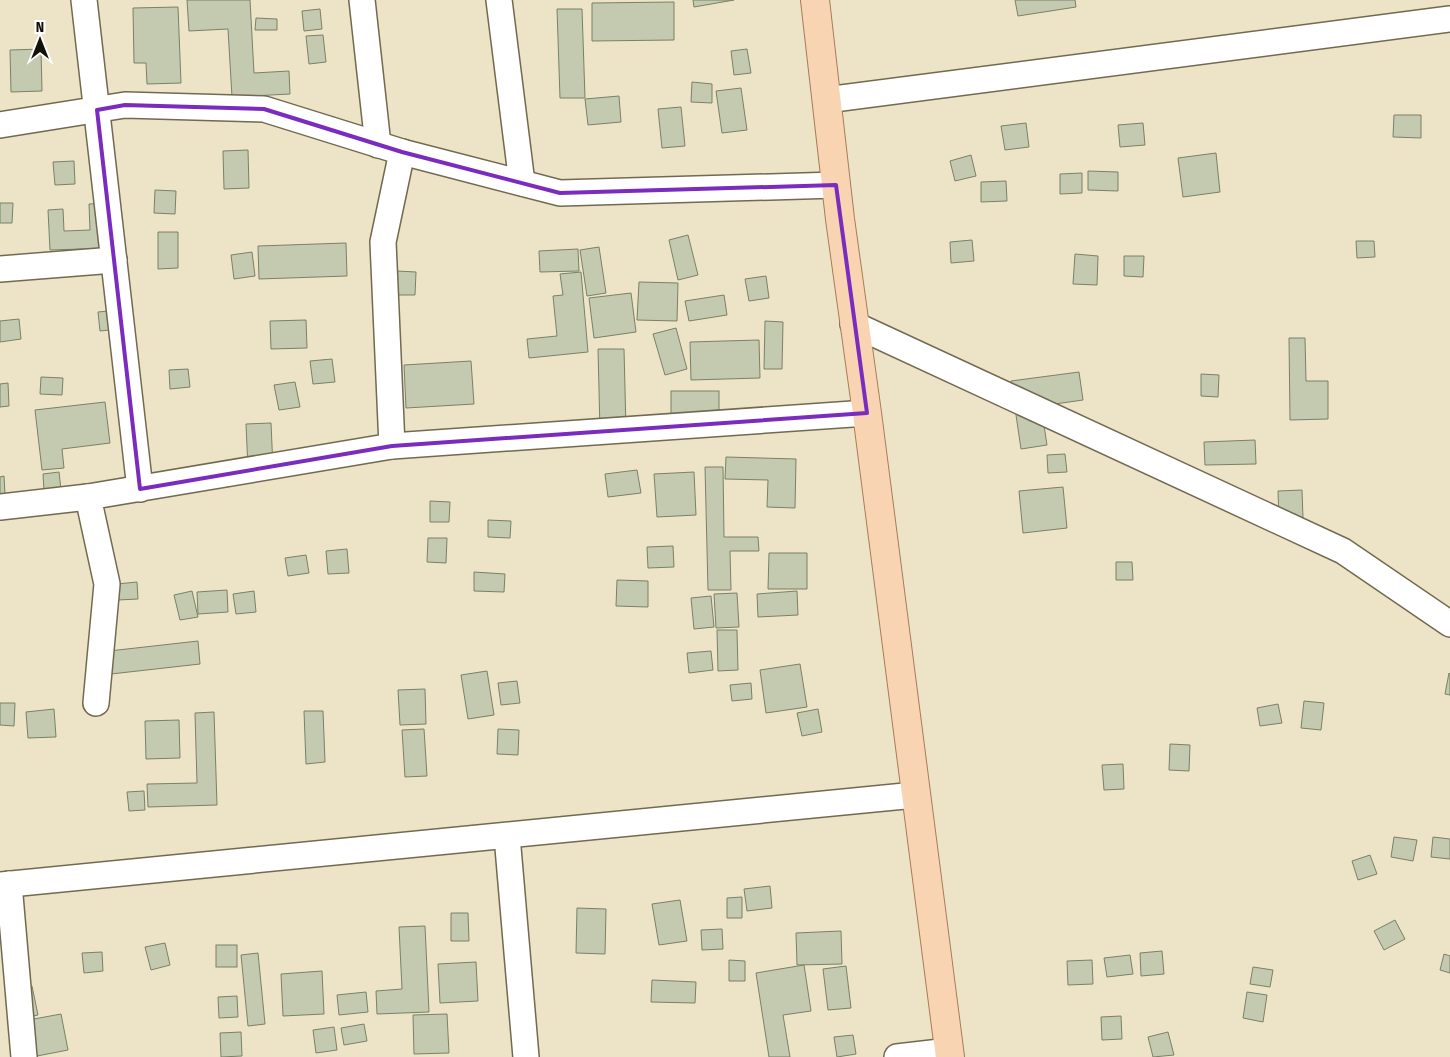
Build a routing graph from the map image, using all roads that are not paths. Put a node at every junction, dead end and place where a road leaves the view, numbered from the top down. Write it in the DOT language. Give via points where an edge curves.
graph roads {
  1 [pos="84,0"];
  2 [pos="362,0"];
  3 [pos="499,0"];
  4 [pos="815,0"];
  5 [pos="1450,19"];
  6 [pos="826,100"];
  7 [pos="97,110"];
  8 [pos="0,125"];
  9 [pos="378,145"];
  10 [pos="402,152"];
  11 [pos="522,183"];
  12 [pos="836,185"];
  13 [pos="114,260"];
  14 [pos="0,269"];
  15 [pos="853,324"];
  16 [pos="867,414"];
  17 [pos="392,446"];
  18 [pos="140,489"];
  19 [pos="88,497"];
  20 [pos="0,507"];
  21 [pos="1450,624"];
  22 [pos="96,703"];
  23 [pos="915,796"];
  24 [pos="507,836"];
  25 [pos="5,884"];
  26 [pos="950,1054"];
  27 [pos="24,1057"];
  28 [pos="526,1057"];
  29 [pos="897,1057"];
  1 -- 7 [label="street"];
  2 -- 9 [label="street"];
  3 -- 11 [label="street"];
  4 -- 6 [label="main road"];
  5 -- 6 [label="street"];
  6 -- 12 [label="main road"];
  7 -- 8 [label="street"];
  7 -- 9 [label="street" via="125,105 264,109"];
  7 -- 13 [label="street"];
  9 -- 10 [label="street"];
  10 -- 11 [label="street"];
  10 -- 17 [label="street" via="383,242"];
  11 -- 12 [label="street" via="560,193"];
  12 -- 15 [label="main road"];
  13 -- 14 [label="street"];
  13 -- 18 [label="street"];
  15 -- 16 [label="main road"];
  15 -- 21 [label="street" via="1343,551"];
  16 -- 17 [label="street"];
  16 -- 23 [label="main road"];
  17 -- 18 [label="street"];
  18 -- 19 [label="street"];
  19 -- 20 [label="street"];
  19 -- 22 [label="street" via="107,584"];
  23 -- 24 [label="street"];
  23 -- 26 [label="main road"];
  24 -- 25 [label="street"];
  24 -- 28 [label="street"];
  25 -- 27 [label="street"];
  26 -- 29 [label="street"];
}
